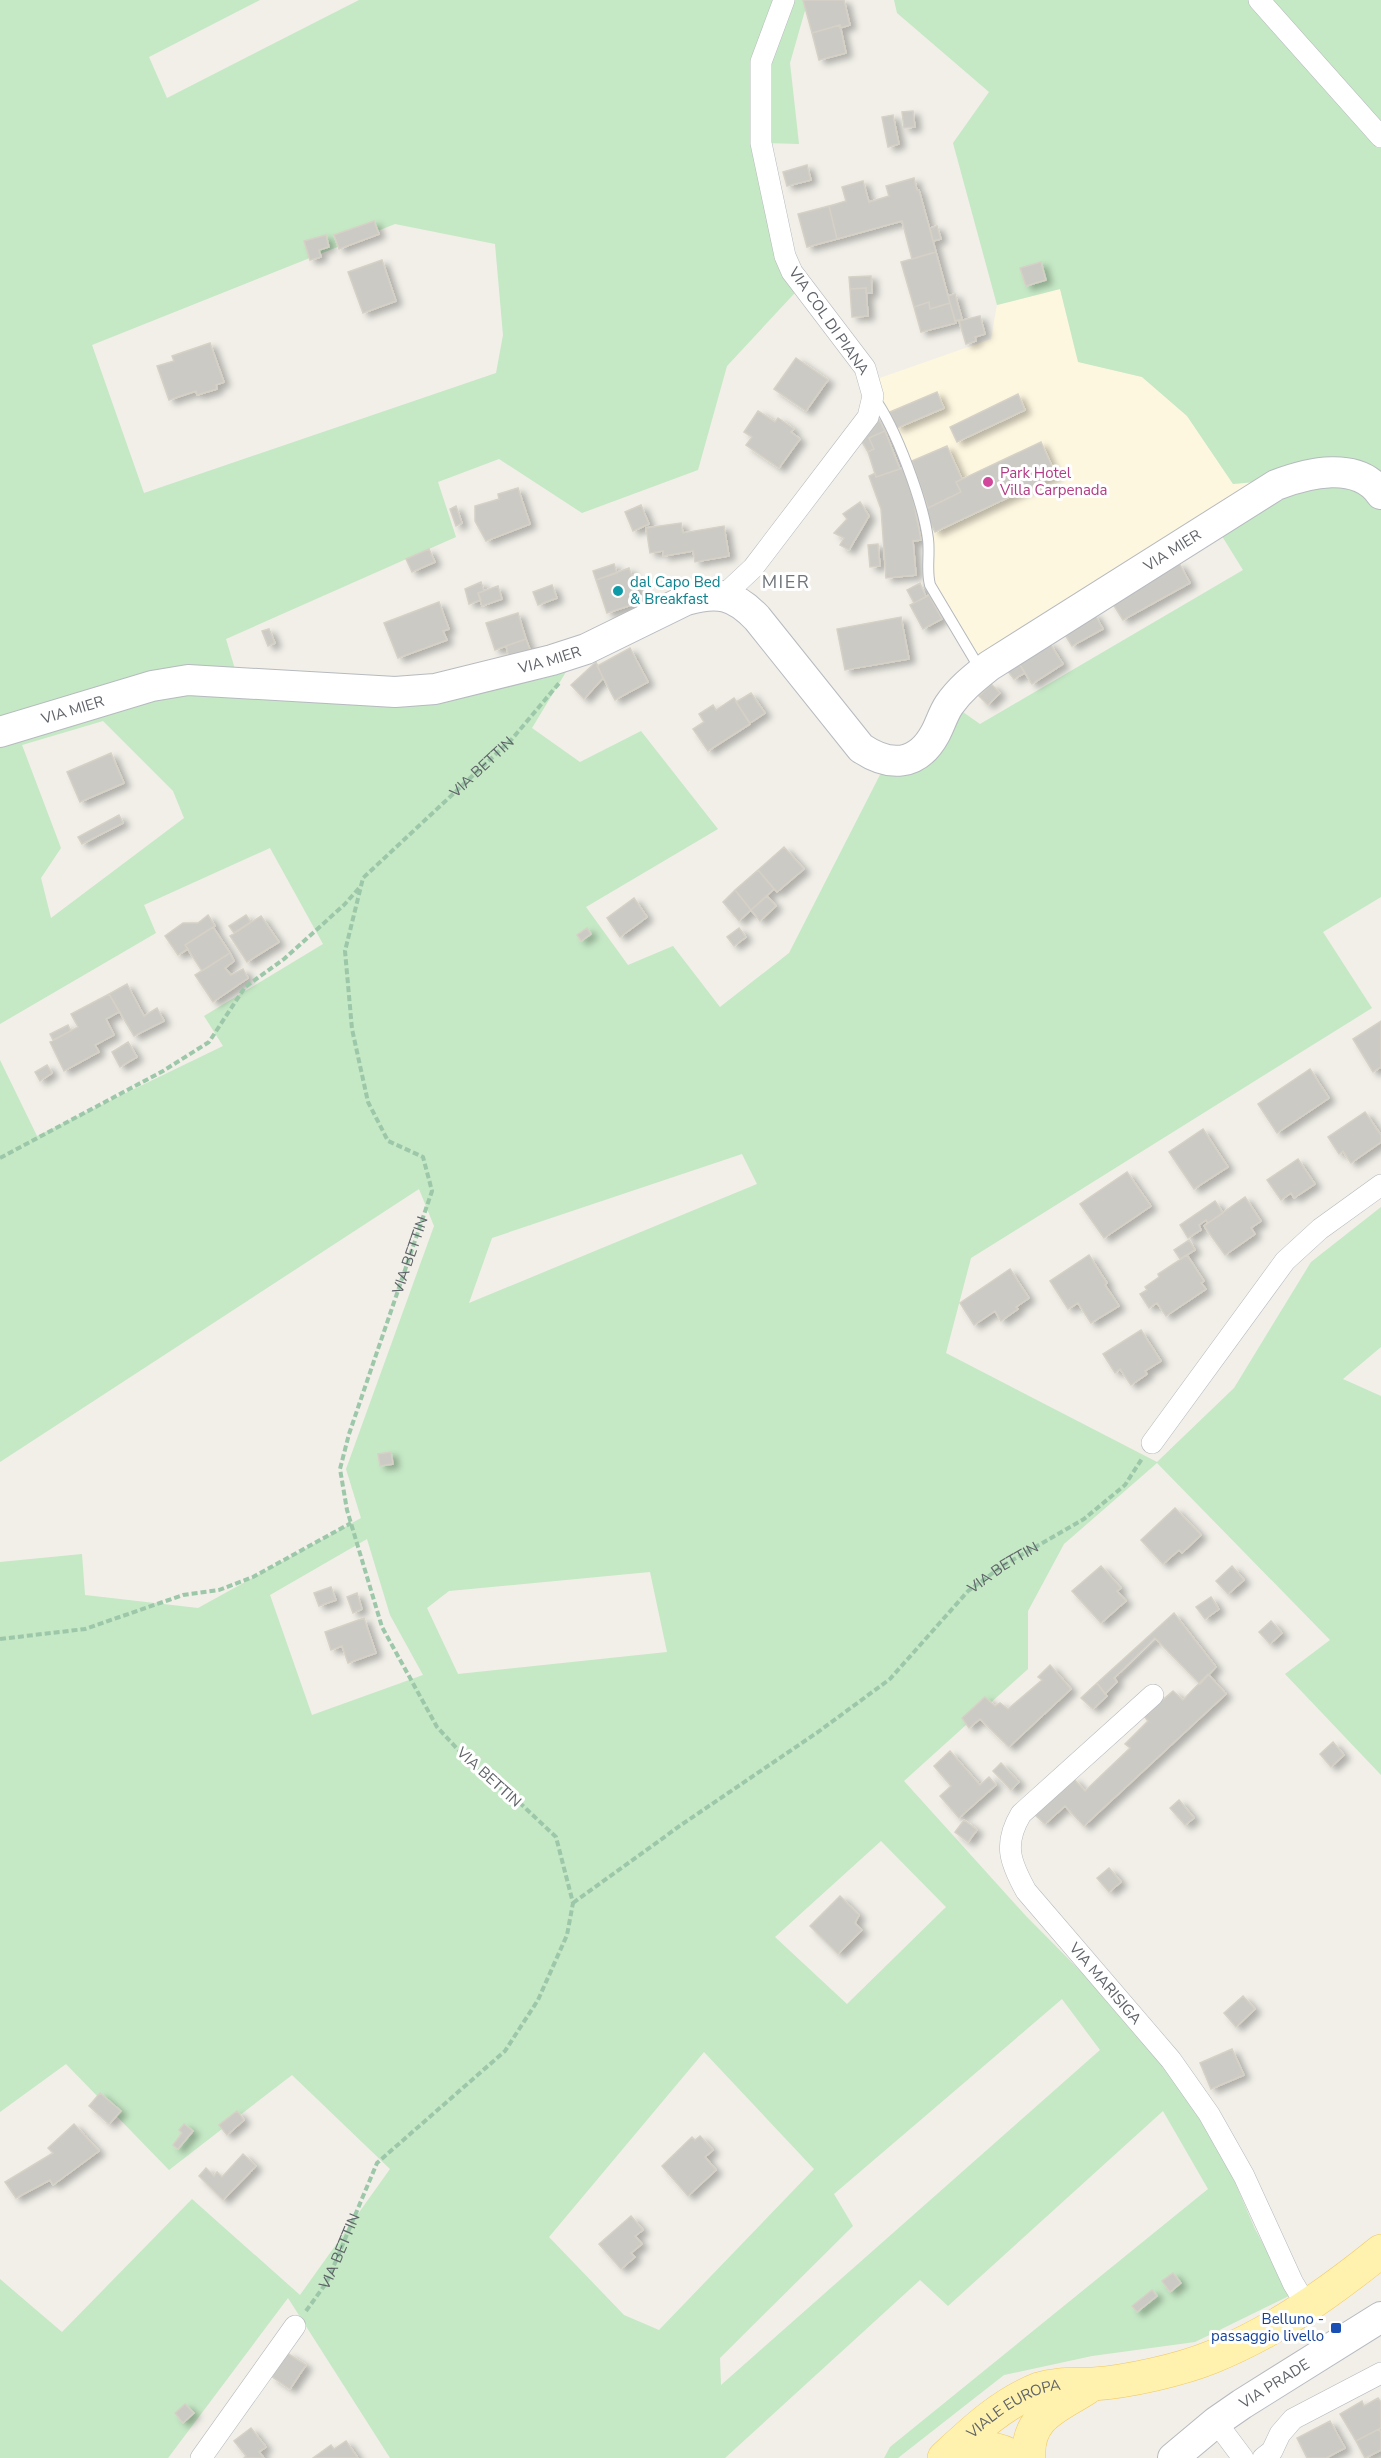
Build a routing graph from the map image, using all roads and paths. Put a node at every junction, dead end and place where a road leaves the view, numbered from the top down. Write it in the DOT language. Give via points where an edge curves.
graph roads {
  1 [pos="784,0"];
  2 [pos="1259,0"];
  3 [pos="1381,137"];
  4 [pos="873,396"];
  5 [pos="1379,487"];
  6 [pos="723,596"];
  7 [pos="586,649"];
  8 [pos="981,672"];
  9 [pos="0,732"];
  10 [pos="361,886"];
  11 [pos="0,1158"];
  12 [pos="1381,1185"];
  13 [pos="1152,1443"];
  14 [pos="351,1523"];
  15 [pos="0,1639"];
  16 [pos="1153,1695"];
  17 [pos="573,1903"];
  18 [pos="1381,2251"];
  19 [pos="1308,2306"];
  20 [pos="1381,2317"];
  21 [pos="295,2326"];
  22 [pos="1381,2373"];
  23 [pos="1094,2384"];
  24 [pos="1216,2422"];
  25 [pos="201,2458"];
  26 [pos="944,2458"];
  27 [pos="1016,2458"];
  28 [pos="1029,2458"];
  29 [pos="1173,2458"];
  30 [pos="1243,2458"];
  31 [pos="1263,2458"];
  1 -- 4 [label="street, VIA COL DI PIANA" via="761,62 761,142 785,256 792,272 865,368"];
  2 -- 3 [label="street"];
  4 -- 6 [label="street" via="868,417 821,482 753,568"];
  4 -- 8 [label="lane" via="915,488 928,541 930,585"];
  5 -- 8 [label="street, VIA MIER" via="1344,472 1316,473 1276,485"];
  6 -- 7 [label="street, VIA MIER" via="686,600"];
  6 -- 8 [label="street, VIA MIER" via="744,605 850,736 871,755 885,760 896,762 919,754 959,692"];
  7 -- 9 [label="street, VIA MIER" via="466,682 413,691 207,680 170,682"];
  7 -- 10 [label="path, VIA BETTIN" via="512,739 363,878"];
  10 -- 11 [label="path" via="284,959 245,987 209,1042 163,1071"];
  10 -- 14 [label="path, VIA BETTIN" via="345,951 352,1029 368,1102 388,1141 423,1157 432,1191 340,1469"];
  12 -- 13 [label="street" via="1320,1229 1285,1261"];
  13 -- 17 [label="path, VIA BETTIN" via="1125,1485 1084,1519 1004,1565 968,1591 890,1679"];
  14 -- 15 [label="path" via="254,1577 219,1590 183,1595 85,1629"];
  14 -- 17 [label="path, VIA BETTIN" via="382,1627 437,1727 476,1769 556,1837"];
  16 -- 19 [label="street, VIA MARISIGA" via="1021,1814 1012,1830 1009,1849 1026,1891 1171,2060 1209,2114"];
  17 -- 21 [label="path, VIA BETTIN" via="567,1935 533,2008 505,2051 377,2163 327,2282"];
  18 -- 19 [label="main road, VIALE EUROPA"];
  19 -- 23 [label="main road, VIALE EUROPA" via="1211,2358 1154,2374"];
  20 -- 24 [label="street, VIA PRADE"];
  21 -- 25 [label="street"];
  22 -- 31 [label="street" via="1293,2419"];
  23 -- 26 [label="main road, VIALE EUROPA" via="1071,2383 1040,2389 1007,2404"];
  23 -- 28 [label="main road, VIALE EUROPA" via="1047,2412 1030,2438"];
  24 -- 29 [label="street, VIA PRADE"];
  24 -- 30 [label="street"];
  26 -- 27 [label="main road" via="967,2448 992,2448"];
}
